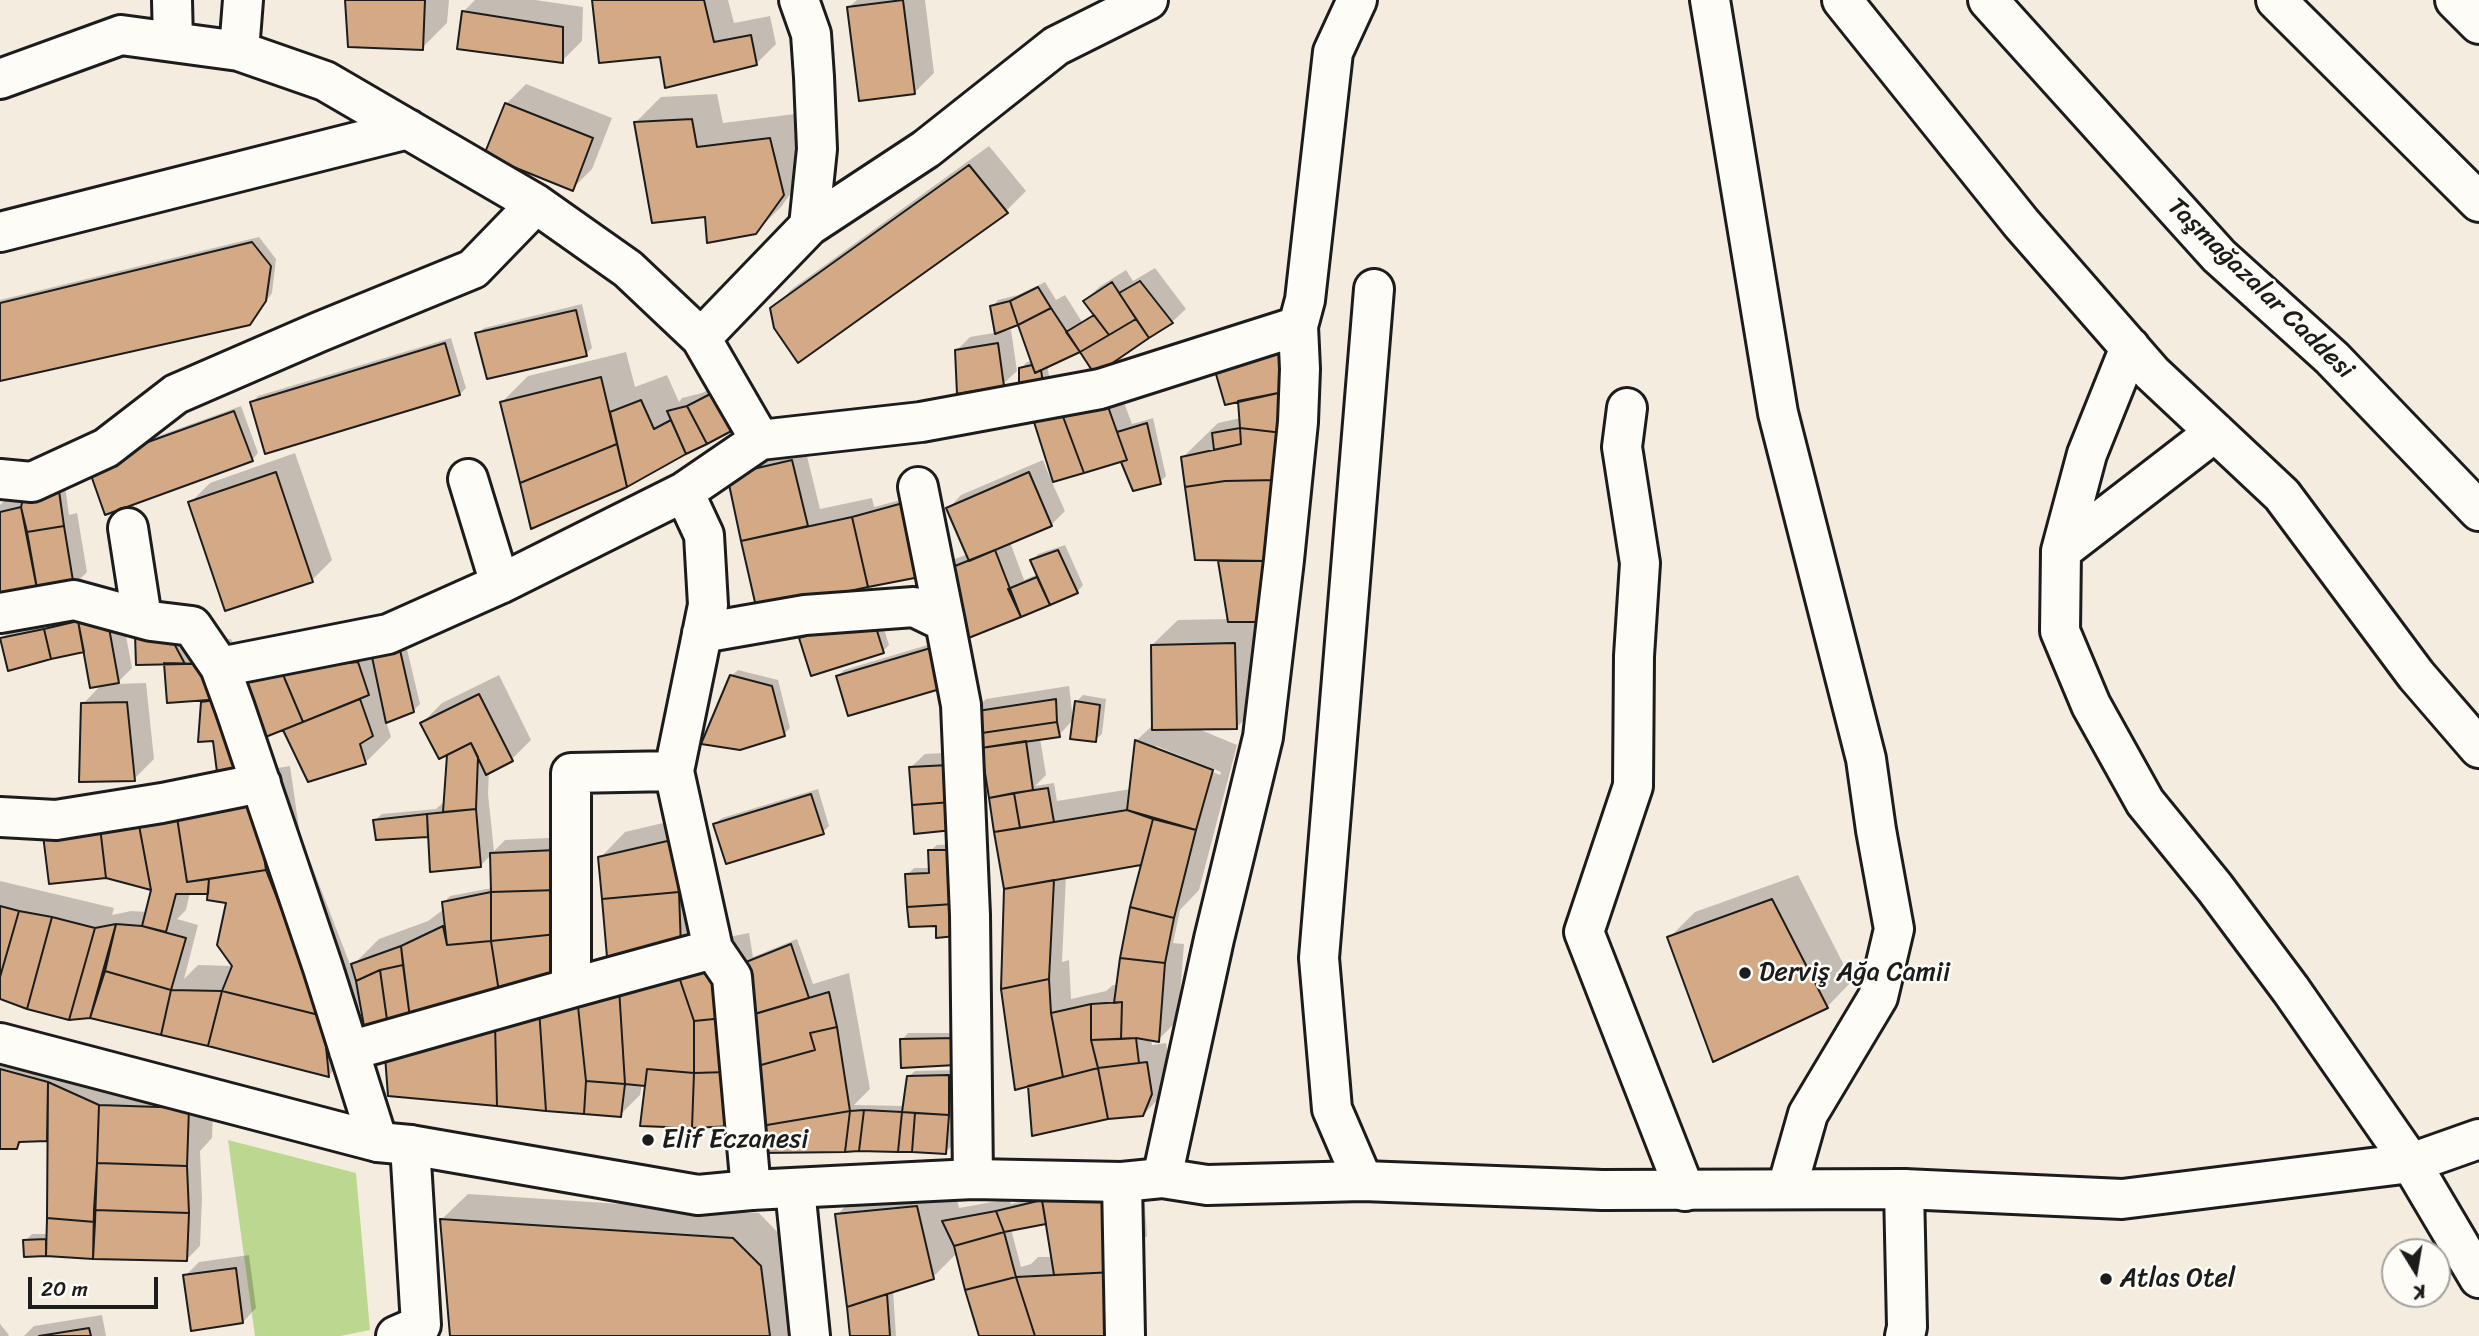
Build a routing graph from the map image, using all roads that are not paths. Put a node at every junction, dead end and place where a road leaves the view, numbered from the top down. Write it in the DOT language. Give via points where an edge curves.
graph roads {
  1 [pos="172,0"];
  2 [pos="243,0"];
  3 [pos="799,0"];
  4 [pos="1148,0"];
  5 [pos="1357,0"];
  6 [pos="1710,0"];
  7 [pos="1842,0"];
  8 [pos="1988,0"];
  9 [pos="2276,0"];
  10 [pos="2455,0"];
  11 [pos="2479,24"];
  12 [pos="173,42"];
  13 [pos="239,51"];
  14 [pos="0,79"];
  15 [pos="408,129"];
  16 [pos="2479,202"];
  17 [pos="536,204"];
  18 [pos="809,226"];
  19 [pos="0,232"];
  20 [pos="1374,289"];
  21 [pos="1298,326"];
  22 [pos="701,338"];
  23 [pos="2130,347"];
  24 [pos="1627,408"];
  25 [pos="2215,432"];
  26 [pos="760,440"];
  27 [pos="468,479"];
  28 [pos="0,480"];
  29 [pos="918,487"];
  30 [pos="684,492"];
  31 [pos="2479,511"];
  32 [pos="128,528"];
  33 [pos="2061,551"];
  34 [pos="500,584"];
  35 [pos="0,613"];
  36 [pos="142,618"];
  37 [pos="945,622"];
  38 [pos="702,634"];
  39 [pos="220,667"];
  40 [pos="2479,748"];
  41 [pos="674,771"];
  42 [pos="261,783"];
  43 [pos="0,817"];
  44 [pos="713,949"];
  45 [pos="570,988"];
  46 [pos="0,1043"];
  47 [pos="349,1051"];
  48 [pos="2479,1139"];
  49 [pos="394,1144"];
  50 [pos="2411,1163"];
  51 [pos="1161,1178"];
  52 [pos="972,1179"];
  53 [pos="1363,1181"];
  54 [pos="1122,1182"];
  55 [pos="1787,1188"];
  56 [pos="796,1189"];
  57 [pos="1904,1189"];
  58 [pos="751,1190"];
  59 [pos="1685,1191"];
  60 [pos="2479,1278"];
  61 [pos="413,1332"];
  62 [pos="810,1336"];
  63 [pos="1125,1336"];
  64 [pos="1905,1336"];
  1 -- 12 [label="street"];
  2 -- 13 [label="street"];
  3 -- 18 [label="street" via="811,34 814,77 817,149"];
  4 -- 18 [label="street" via="1056,47 926,149"];
  5 -- 21 [label="street" via="1333,52 1305,300"];
  6 -- 55 [label="street" via="1778,414 1866,759 1894,929 1878,997 1808,1114"];
  7 -- 23 [label="street" via="2021,223"];
  8 -- 31 [label="street, Taşmağazalar Caddesi" via="2219,256 2332,358"];
  9 -- 16 [label="street"];
  10 -- 11 [label="street"];
  12 -- 13 [label="street"];
  12 -- 14 [label="street" via="121,35"];
  13 -- 15 [label="street" via="325,81"];
  15 -- 17 [label="street"];
  15 -- 19 [label="street"];
  17 -- 22 [label="street" via="628,269"];
  17 -- 28 [label="street" via="473,269 176,394 106,448 32,482"];
  18 -- 22 [label="street"];
  20 -- 53 [label="street" via="1319,958 1332,1109"];
  21 -- 26 [label="street" via="1100,389 921,422"];
  21 -- 51 [label="street" via="1298,422 1263,737"];
  22 -- 26 [label="street"];
  23 -- 25 [label="street"];
  23 -- 33 [label="street" via="2088,454"];
  24 -- 59 [label="street" via="1622,447 1640,564 1633,786 1584,932"];
  25 -- 33 [label="street"];
  25 -- 40 [label="street" via="2282,495 2416,675"];
  26 -- 30 [label="street"];
  27 -- 34 [label="street"];
  29 -- 37 [label="street"];
  30 -- 34 [label="street"];
  30 -- 38 [label="street" via="704,536 708,605"];
  32 -- 36 [label="street"];
  33 -- 50 [label="street" via="2060,631 2091,705 2145,802 2291,990"];
  34 -- 39 [label="street" via="388,634"];
  35 -- 36 [label="street" via="74,600"];
  36 -- 39 [label="street" via="191,626"];
  37 -- 38 [label="street" via="914,607 805,615"];
  37 -- 52 [label="street" via="961,705 970,915"];
  38 -- 41 [label="street"];
  39 -- 42 [label="street"];
  41 -- 44 [label="street"];
  41 -- 45 [label="street" via="571,774"];
  42 -- 43 [label="street" via="56,820"];
  42 -- 47 [label="street"];
  44 -- 45 [label="street"];
  44 -- 58 [label="street" via="732,977"];
  45 -- 47 [label="street"];
  46 -- 49 [label="street"];
  47 -- 49 [label="street"];
  48 -- 50 [label="street"];
  49 -- 58 [label="street" via="698,1195"];
  49 -- 61 [label="street"];
  50 -- 57 [label="street" via="2122,1199"];
  50 -- 60 [label="street"];
  51 -- 53 [label="street" via="1207,1185"];
  51 -- 54 [label="street"];
  52 -- 54 [label="street"];
  52 -- 56 [label="street"];
  53 -- 59 [label="street"];
  54 -- 63 [label="street"];
  55 -- 57 [label="street"];
  55 -- 59 [label="street"];
  56 -- 58 [label="street"];
  56 -- 62 [label="street"];
  57 -- 64 [label="street"];
}
